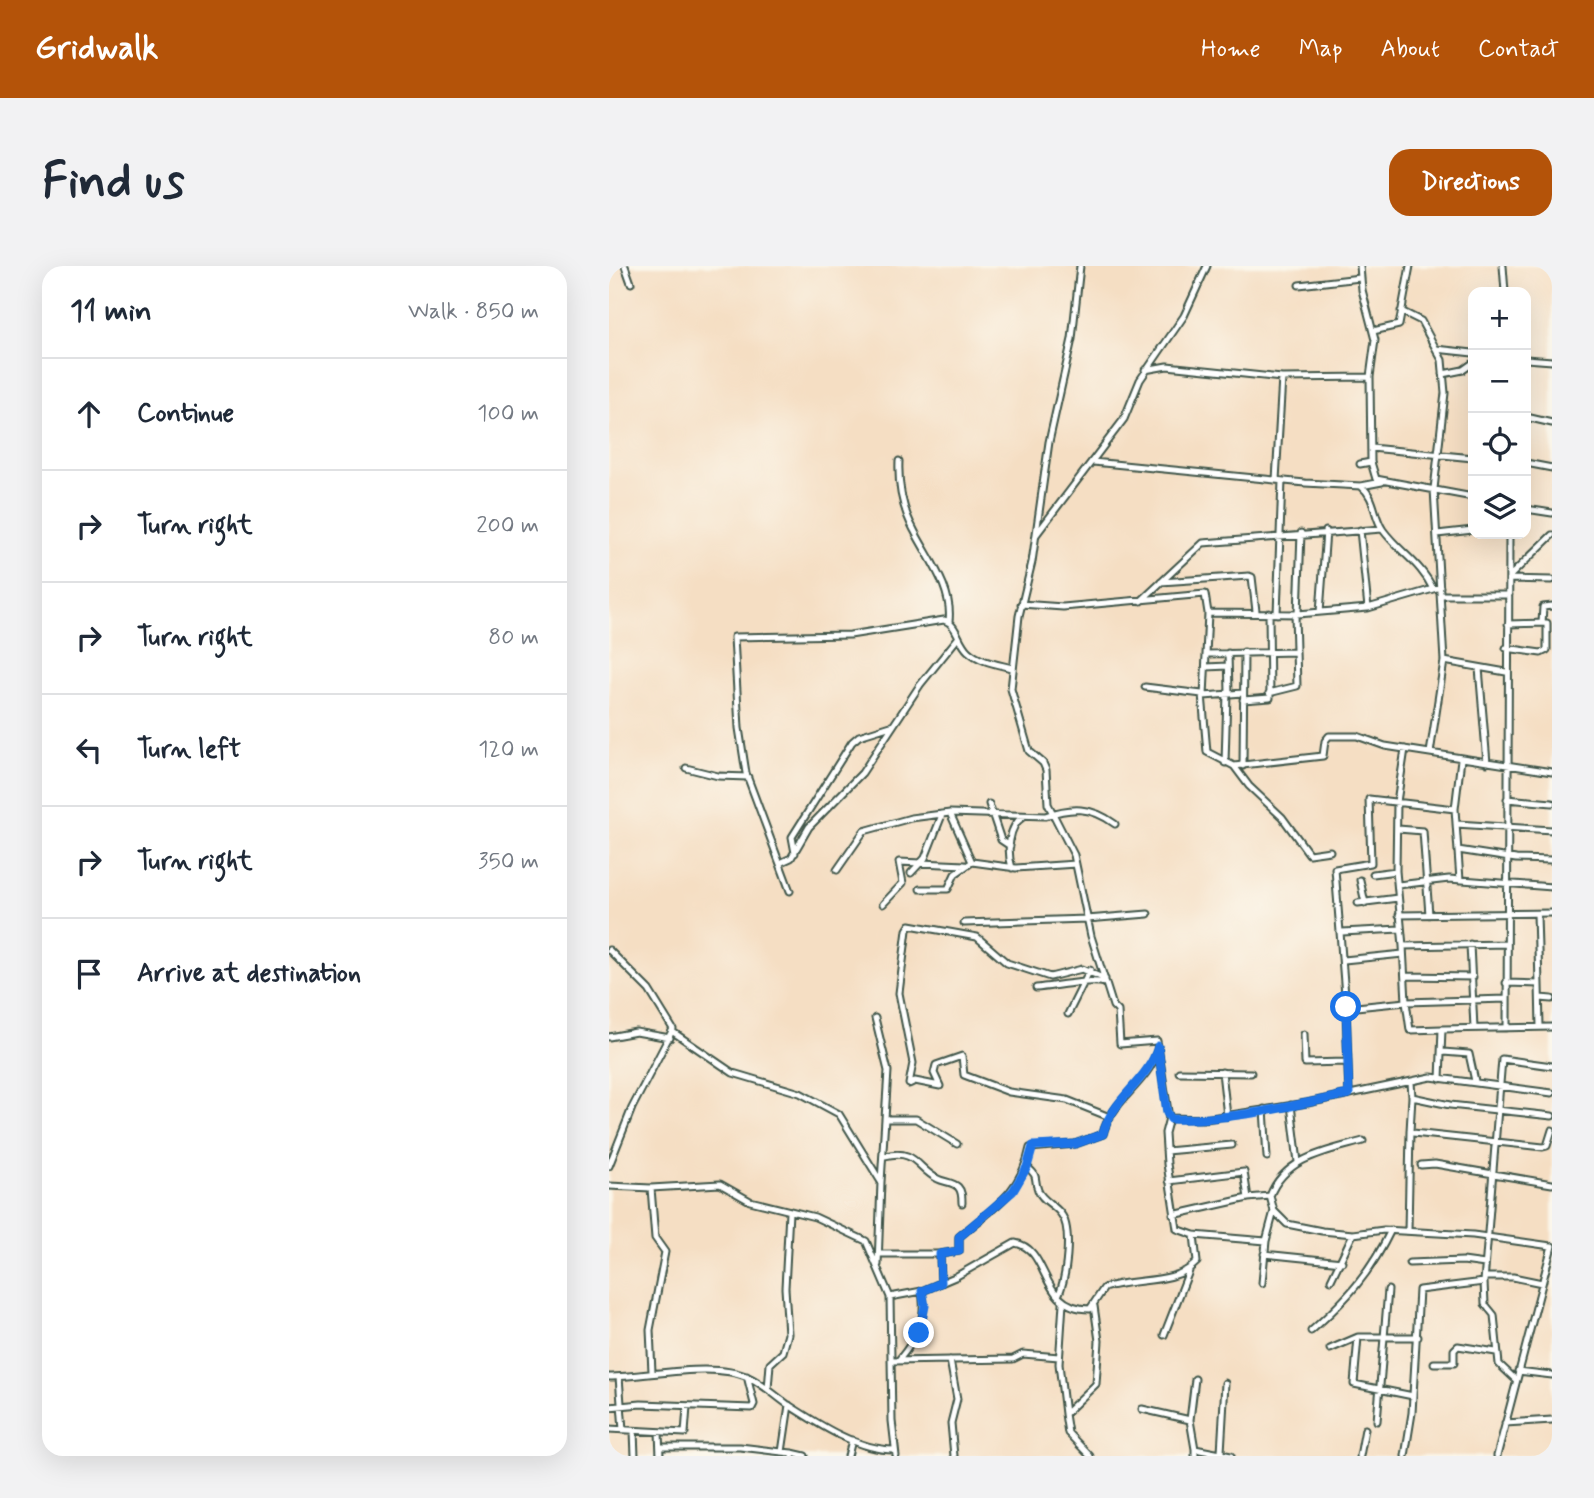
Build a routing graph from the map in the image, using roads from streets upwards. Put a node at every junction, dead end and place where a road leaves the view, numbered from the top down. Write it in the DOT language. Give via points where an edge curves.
graph roads {
  1 [pos="625,266"];
  2 [pos="1080,266"];
  3 [pos="1207,266"];
  4 [pos="1360,266"];
  5 [pos="1410,266"];
  6 [pos="1503,266"];
  7 [pos="1360,278"];
  8 [pos="631,282"];
  9 [pos="1299,285"];
  10 [pos="1505,287"];
  11 [pos="1401,311"];
  12 [pos="1373,331"];
  13 [pos="1436,349"];
  14 [pos="1468,352"];
  15 [pos="1531,359"];
  16 [pos="1552,361"];
  17 [pos="1468,366"];
  18 [pos="1145,370"];
  19 [pos="1443,374"];
  20 [pos="1370,377"];
  21 [pos="1282,378"];
  22 [pos="1531,418"];
  23 [pos="1552,423"];
  24 [pos="1371,448"];
  25 [pos="1437,453"];
  26 [pos="1468,457"];
  27 [pos="899,461"];
  28 [pos="1092,462"];
  29 [pos="1371,462"];
  30 [pos="1360,464"];
  31 [pos="1531,465"];
  32 [pos="1552,468"];
  33 [pos="1279,480"];
  34 [pos="1382,482"];
  35 [pos="1361,486"];
  36 [pos="1434,489"];
  37 [pos="1468,496"];
  38 [pos="1531,510"];
  39 [pos="1552,513"];
  40 [pos="1382,529"];
  41 [pos="1360,530"];
  42 [pos="1327,531"];
  43 [pos="1468,531"];
  44 [pos="1301,533"];
  45 [pos="1437,534"];
  46 [pos="1036,535"];
  47 [pos="1279,535"];
  48 [pos="1552,536"];
  49 [pos="1509,539"];
  50 [pos="1510,578"];
  51 [pos="1552,580"];
  52 [pos="1176,581"];
  53 [pos="1161,582"];
  54 [pos="1440,587"];
  55 [pos="1433,589"];
  56 [pos="1442,595"];
  57 [pos="1509,595"];
  58 [pos="1177,598"];
  59 [pos="1141,601"];
  60 [pos="1021,604"];
  61 [pos="1552,606"];
  62 [pos="1367,608"];
  63 [pos="1256,611"];
  64 [pos="1320,612"];
  65 [pos="1208,613"];
  66 [pos="1269,613"];
  67 [pos="1277,614"];
  68 [pos="1297,614"];
  69 [pos="949,621"];
  70 [pos="1542,623"];
  71 [pos="1507,624"];
  72 [pos="958,638"];
  73 [pos="1506,648"];
  74 [pos="1268,651"];
  75 [pos="1244,652"];
  76 [pos="1296,652"];
  77 [pos="1228,653"];
  78 [pos="1207,654"];
  79 [pos="1444,661"];
  80 [pos="1228,666"];
  81 [pos="1012,667"];
  82 [pos="1206,667"];
  83 [pos="1479,668"];
  84 [pos="1506,672"];
  85 [pos="1145,687"];
  86 [pos="1228,693"];
  87 [pos="1243,693"];
  88 [pos="1269,693"];
  89 [pos="1204,696"];
  90 [pos="1243,701"];
  91 [pos="891,726"];
  92 [pos="1405,749"];
  93 [pos="1430,753"];
  94 [pos="1461,759"];
  95 [pos="1225,763"];
  96 [pos="1487,763"];
  97 [pos="1234,766"];
  98 [pos="1243,766"];
  99 [pos="1506,767"];
  100 [pos="686,768"];
  101 [pos="1552,772"];
  102 [pos="748,777"];
  103 [pos="1507,799"];
  104 [pos="1397,802"];
  105 [pos="1552,803"];
  106 [pos="989,804"];
  107 [pos="1455,809"];
  108 [pos="950,813"];
  109 [pos="1053,813"];
  110 [pos="941,815"];
  111 [pos="992,815"];
  112 [pos="1024,815"];
  113 [pos="1115,824"];
  114 [pos="1456,824"];
  115 [pos="1508,825"];
  116 [pos="1398,829"];
  117 [pos="1552,830"];
  118 [pos="1010,846"];
  119 [pos="1458,850"];
  120 [pos="1330,852"];
  121 [pos="795,853"];
  122 [pos="1507,858"];
  123 [pos="1552,860"];
  124 [pos="972,862"];
  125 [pos="780,863"];
  126 [pos="920,864"];
  127 [pos="1076,864"];
  128 [pos="965,865"];
  129 [pos="1011,868"];
  130 [pos="837,870"];
  131 [pos="1396,871"];
  132 [pos="911,873"];
  133 [pos="1373,874"];
  134 [pos="1360,880"];
  135 [pos="1460,880"];
  136 [pos="1428,881"];
  137 [pos="1506,883"];
  138 [pos="1398,885"];
  139 [pos="1552,887"];
  140 [pos="921,889"];
  141 [pos="790,891"];
  142 [pos="1398,898"];
  143 [pos="883,904"];
  144 [pos="1552,913"];
  145 [pos="1148,914"];
  146 [pos="1537,914"];
  147 [pos="1399,915"];
  148 [pos="1429,915"];
  149 [pos="1506,916"];
  150 [pos="1087,919"];
  151 [pos="964,923"];
  152 [pos="1400,929"];
  153 [pos="1342,932"];
  154 [pos="1470,944"];
  155 [pos="1507,944"];
  156 [pos="1403,946"];
  157 [pos="609,950"];
  158 [pos="1403,954"];
  159 [pos="1344,960"];
  160 [pos="1090,970"];
  161 [pos="1405,976"];
  162 [pos="1472,977"];
  163 [pos="1105,981"];
  164 [pos="1506,983"];
  165 [pos="1539,984"];
  166 [pos="1081,985"];
  167 [pos="1036,988"];
  168 [pos="1506,999"];
  169 [pos="1540,999"];
  170 [pos="1552,999"];
  171 [pos="1474,1000"];
  172 [pos="1406,1002"];
  173 [pos="1346,1007"];
  174 [pos="1068,1014"];
  175 [pos="875,1018"];
  176 [pos="1540,1027"];
  177 [pos="1552,1027"];
  178 [pos="1474,1028"];
  179 [pos="1507,1028"];
  180 [pos="1442,1029"];
  181 [pos="1304,1034"];
  182 [pos="671,1035"];
  183 [pos="609,1037"];
  184 [pos="1158,1046"];
  185 [pos="1443,1052"];
  186 [pos="1346,1062"];
  187 [pos="1552,1066"];
  188 [pos="1179,1072"];
  189 [pos="1222,1072"];
  190 [pos="1251,1073"];
  191 [pos="1440,1079"];
  192 [pos="1475,1081"];
  193 [pos="1411,1082"];
  194 [pos="1501,1085"];
  195 [pos="1552,1093"];
  196 [pos="1349,1094"];
  197 [pos="1412,1097"];
  198 [pos="1291,1105"];
  199 [pos="1264,1109"];
  200 [pos="1497,1109"];
  201 [pos="1107,1116"];
  202 [pos="1227,1116"];
  203 [pos="1552,1116"];
  204 [pos="1169,1118"];
  205 [pos="887,1119"];
  206 [pos="1552,1130"];
  207 [pos="1410,1131"];
  208 [pos="1363,1141"];
  209 [pos="1494,1141"];
  210 [pos="957,1144"];
  211 [pos="1232,1145"];
  212 [pos="1549,1148"];
  213 [pos="1166,1151"];
  214 [pos="885,1156"];
  215 [pos="1267,1157"];
  216 [pos="1298,1162"];
  217 [pos="1420,1165"];
  218 [pos="609,1166"];
  219 [pos="1027,1167"];
  220 [pos="1491,1174"];
  221 [pos="1169,1181"];
  222 [pos="881,1182"];
  223 [pos="1552,1184"];
  224 [pos="609,1186"];
  225 [pos="651,1188"];
  226 [pos="1270,1196"];
  227 [pos="1248,1198"];
  228 [pos="962,1203"];
  229 [pos="1274,1211"];
  230 [pos="789,1212"];
  231 [pos="1173,1214"];
  232 [pos="1391,1230"];
  233 [pos="1408,1231"];
  234 [pos="1353,1234"];
  235 [pos="1194,1235"];
  236 [pos="1488,1236"];
  237 [pos="1266,1241"];
  238 [pos="1552,1245"];
  239 [pos="879,1254"];
  240 [pos="940,1254"];
  241 [pos="1264,1254"];
  242 [pos="1342,1262"];
  243 [pos="1409,1264"];
  244 [pos="1485,1264"];
  245 [pos="878,1265"];
  246 [pos="1189,1271"];
  247 [pos="1331,1280"];
  248 [pos="1484,1280"];
  249 [pos="941,1283"];
  250 [pos="1262,1283"];
  251 [pos="1542,1283"];
  252 [pos="1388,1290"];
  253 [pos="922,1291"];
  254 [pos="1058,1296"];
  255 [pos="890,1297"];
  256 [pos="1063,1303"];
  257 [pos="1094,1306"];
  258 [pos="1311,1331"];
  259 [pos="1164,1335"];
  260 [pos="1387,1336"];
  261 [pos="1358,1337"];
  262 [pos="1418,1337"];
  263 [pos="1330,1349"];
  264 [pos="1496,1352"];
  265 [pos="1059,1357"];
  266 [pos="950,1360"];
  267 [pos="891,1361"];
  268 [pos="898,1361"];
  269 [pos="1434,1363"];
  270 [pos="1518,1370"];
  271 [pos="653,1372"];
  272 [pos="1552,1375"];
  273 [pos="747,1376"];
  274 [pos="609,1377"];
  275 [pos="619,1377"];
  276 [pos="1195,1379"];
  277 [pos="1516,1380"];
  278 [pos="1225,1383"];
  279 [pos="768,1389"];
  280 [pos="1380,1392"];
  281 [pos="1413,1396"];
  282 [pos="789,1405"];
  283 [pos="609,1407"];
  284 [pos="687,1407"];
  285 [pos="620,1408"];
  286 [pos="1142,1409"];
  287 [pos="1065,1414"];
  288 [pos="1190,1420"];
  289 [pos="1552,1420"];
  290 [pos="1377,1421"];
  291 [pos="1505,1423"];
  292 [pos="609,1429"];
  293 [pos="1366,1429"];
  294 [pos="623,1430"];
  295 [pos="634,1430"];
  296 [pos="659,1432"];
  297 [pos="852,1440"];
  298 [pos="660,1447"];
  299 [pos="740,1447"];
  300 [pos="782,1452"];
  301 [pos="1221,1452"];
  302 [pos="766,1453"];
  303 [pos="895,1453"];
  304 [pos="1195,1453"];
  305 [pos="792,1455"];
  306 [pos="635,1456"];
  307 [pos="660,1456"];
  308 [pos="739,1456"];
  309 [pos="805,1456"];
  310 [pos="848,1456"];
  311 [pos="954,1456"];
  312 [pos="1090,1456"];
  313 [pos="1231,1456"];
  314 [pos="1360,1456"];
  315 [pos="1405,1456"];
  316 [pos="1497,1456"];
  1 -- 8 [label="street"];
  2 -- 46 [label="street" via="1072,338 1049,442"];
  3 -- 18 [label="street" via="1184,316"];
  4 -- 7 [label="street"];
  5 -- 11 [label="street"];
  6 -- 10 [label="street"];
  7 -- 9 [label="street"];
  7 -- 12 [label="street"];
  11 -- 12 [label="street" via="1399,325"];
  11 -- 13 [label="street" via="1421,321"];
  12 -- 20 [label="street"];
  13 -- 14 [label="street"];
  13 -- 19 [label="street"];
  15 -- 16 [label="street"];
  17 -- 19 [label="street"];
  18 -- 21 [label="street" via="1167,366"];
  18 -- 28 [label="street" via="1124,419"];
  19 -- 25 [label="street"];
  20 -- 21 [label="street"];
  20 -- 24 [label="street"];
  21 -- 33 [label="street"];
  22 -- 23 [label="street"];
  24 -- 25 [label="street"];
  24 -- 29 [label="street"];
  25 -- 26 [label="street"];
  25 -- 36 [label="street"];
  27 -- 69 [label="street" via="905,507 941,582"];
  28 -- 33 [label="street"];
  28 -- 46 [label="street"];
  29 -- 30 [label="street"];
  29 -- 34 [label="street" via="1376,480"];
  31 -- 32 [label="street"];
  33 -- 35 [label="street"];
  33 -- 47 [label="street"];
  34 -- 35 [label="street"];
  34 -- 36 [label="street"];
  35 -- 40 [label="street" via="1370,494"];
  36 -- 37 [label="street"];
  36 -- 45 [label="street"];
  38 -- 39 [label="street"];
  40 -- 41 [label="street"];
  40 -- 55 [label="street" via="1419,565"];
  41 -- 42 [label="street"];
  41 -- 62 [label="street"];
  42 -- 44 [label="street"];
  42 -- 64 [label="street"];
  43 -- 45 [label="street"];
  44 -- 47 [label="street"];
  44 -- 68 [label="street"];
  45 -- 54 [label="street"];
  46 -- 60 [label="street"];
  47 -- 53 [label="street" via="1203,543"];
  47 -- 67 [label="street"];
  48 -- 50 [label="street"];
  49 -- 50 [label="street"];
  50 -- 51 [label="street"];
  50 -- 57 [label="street"];
  52 -- 53 [label="street"];
  52 -- 58 [label="street"];
  52 -- 63 [label="street" via="1252,576"];
  53 -- 59 [label="street"];
  54 -- 55 [label="street"];
  54 -- 56 [label="street"];
  55 -- 62 [label="street"];
  56 -- 57 [label="street"];
  56 -- 79 [label="street"];
  57 -- 71 [label="street"];
  58 -- 59 [label="street"];
  58 -- 65 [label="street" via="1205,594"];
  59 -- 60 [label="street" via="1062,607"];
  60 -- 81 [label="street"];
  61 -- 70 [label="street" via="1543,607"];
  62 -- 64 [label="street"];
  63 -- 65 [label="street"];
  63 -- 66 [label="street"];
  64 -- 68 [label="street"];
  65 -- 78 [label="street"];
  66 -- 67 [label="street"];
  66 -- 74 [label="street"];
  67 -- 68 [label="street"];
  68 -- 76 [label="street"];
  69 -- 72 [label="street"];
  69 -- 102 [label="street" via="937,619 850,635 734,637 739,728"];
  70 -- 71 [label="street"];
  70 -- 73 [label="street" via="1547,623 1544,653"];
  71 -- 73 [label="street"];
  72 -- 81 [label="street" via="978,658"];
  72 -- 91 [label="street"];
  73 -- 84 [label="street"];
  74 -- 75 [label="street"];
  74 -- 76 [label="street"];
  74 -- 88 [label="street"];
  75 -- 77 [label="street"];
  75 -- 87 [label="street"];
  76 -- 88 [label="street" via="1295,689"];
  77 -- 78 [label="street"];
  77 -- 80 [label="street"];
  78 -- 82 [label="street"];
  79 -- 83 [label="street"];
  79 -- 93 [label="street"];
  80 -- 82 [label="street"];
  80 -- 86 [label="street"];
  81 -- 109 [label="street" via="1011,689 1029,751 1046,770"];
  82 -- 89 [label="street"];
  83 -- 84 [label="street"];
  83 -- 96 [label="street"];
  84 -- 99 [label="street"];
  85 -- 89 [label="street" via="1196,691"];
  86 -- 87 [label="street"];
  86 -- 89 [label="street"];
  86 -- 95 [label="street"];
  87 -- 90 [label="street"];
  88 -- 90 [label="street" via="1268,701"];
  89 -- 95 [label="street" via="1207,752"];
  90 -- 98 [label="street"];
  91 -- 121 [label="street" via="862,773 809,827"];
  91 -- 121 [label="street" via="859,736 843,752 792,836"];
  92 -- 93 [label="street"];
  92 -- 98 [label="street" via="1335,735 1325,741 1323,756"];
  92 -- 104 [label="street"];
  93 -- 94 [label="street"];
  94 -- 96 [label="street"];
  94 -- 107 [label="street"];
  95 -- 97 [label="street"];
  96 -- 99 [label="street"];
  97 -- 98 [label="street"];
  97 -- 120 [label="street" via="1310,854"];
  99 -- 101 [label="street"];
  99 -- 103 [label="street"];
  100 -- 102 [label="street"];
  102 -- 125 [label="street"];
  103 -- 105 [label="street"];
  103 -- 115 [label="street"];
  104 -- 107 [label="street"];
  104 -- 116 [label="street"];
  104 -- 153 [label="street" via="1369,799 1371,863 1335,869"];
  106 -- 111 [label="street"];
  107 -- 114 [label="street"];
  108 -- 110 [label="street"];
  108 -- 111 [label="street"];
  108 -- 124 [label="street"];
  109 -- 112 [label="street"];
  109 -- 113 [label="street" via="1081,808"];
  109 -- 127 [label="street"];
  110 -- 126 [label="street"];
  110 -- 130 [label="street" via="864,831"];
  111 -- 112 [label="street"];
  111 -- 118 [label="street" via="1001,840"];
  112 -- 118 [label="street" via="1015,824"];
  114 -- 115 [label="street"];
  114 -- 119 [label="street"];
  115 -- 117 [label="street"];
  115 -- 122 [label="street"];
  116 -- 131 [label="street"];
  116 -- 136 [label="street" via="1423,831"];
  118 -- 129 [label="street"];
  119 -- 122 [label="street"];
  119 -- 135 [label="street"];
  121 -- 125 [label="street"];
  122 -- 123 [label="street"];
  122 -- 137 [label="street"];
  124 -- 128 [label="street"];
  124 -- 129 [label="street"];
  125 -- 141 [label="street"];
  126 -- 128 [label="street"];
  126 -- 132 [label="street"];
  126 -- 143 [label="street" via="899,862 903,883"];
  127 -- 129 [label="street"];
  127 -- 150 [label="street"];
  128 -- 140 [label="street" via="948,888"];
  131 -- 133 [label="street"];
  131 -- 138 [label="street"];
  134 -- 142 [label="street" via="1361,903"];
  135 -- 136 [label="street"];
  135 -- 137 [label="street"];
  136 -- 138 [label="street"];
  136 -- 148 [label="street"];
  137 -- 139 [label="street"];
  137 -- 149 [label="street"];
  138 -- 142 [label="street"];
  142 -- 147 [label="street"];
  144 -- 146 [label="street"];
  145 -- 150 [label="street"];
  146 -- 149 [label="street"];
  146 -- 165 [label="street"];
  147 -- 148 [label="street"];
  147 -- 152 [label="street"];
  148 -- 149 [label="street"];
  149 -- 155 [label="street"];
  150 -- 151 [label="street"];
  150 -- 163 [label="street"];
  152 -- 153 [label="street"];
  152 -- 156 [label="street"];
  153 -- 159 [label="street"];
  154 -- 155 [label="street"];
  154 -- 156 [label="street"];
  154 -- 162 [label="street"];
  155 -- 164 [label="street"];
  156 -- 158 [label="street"];
  157 -- 182 [label="street" via="649,990 672,1025"];
  158 -- 159 [label="street"];
  158 -- 161 [label="street"];
  159 -- 173 [label="street"];
  160 -- 163 [label="street"];
  160 -- 166 [label="street"];
  160 -- 201 [label="street" via="1050,977 1007,963 977,937 910,925 899,993 912,1063 909,1084 940,1086 936,1065 963,1056 964,1075 1009,1093 1066,1100"];
  161 -- 162 [label="street"];
  161 -- 172 [label="street"];
  162 -- 171 [label="street"];
  163 -- 166 [label="street"];
  163 -- 184 [label="street" via="1118,1011 1120,1044 1157,1041"];
  164 -- 165 [label="street"];
  164 -- 168 [label="street"];
  165 -- 169 [label="street"];
  166 -- 167 [label="street"];
  166 -- 174 [label="street"];
  168 -- 171 [label="street"];
  168 -- 179 [label="street"];
  169 -- 170 [label="street"];
  169 -- 176 [label="street"];
  171 -- 172 [label="street"];
  171 -- 178 [label="street"];
  172 -- 173 [label="street"];
  172 -- 180 [label="street" via="1410,1030"];
  173 -- 186 [label="street"];
  175 -- 205 [label="street" via="888,1071"];
  176 -- 177 [label="street"];
  176 -- 179 [label="street"];
  178 -- 179 [label="street"];
  178 -- 180 [label="street"];
  180 -- 185 [label="street"];
  181 -- 186 [label="street" via="1305,1063"];
  182 -- 183 [label="street" via="636,1032"];
  182 -- 218 [label="street" via="632,1108"];
  182 -- 222 [label="street" via="733,1073 830,1107 839,1114"];
  184 -- 201 [label="street" via="1136,1088"];
  184 -- 204 [label="street"];
  185 -- 191 [label="street"];
  185 -- 192 [label="street" via="1469,1054"];
  186 -- 196 [label="street"];
  187 -- 194 [label="street" via="1502,1059"];
  188 -- 189 [label="street"];
  189 -- 190 [label="street"];
  189 -- 202 [label="street"];
  191 -- 192 [label="street"];
  191 -- 193 [label="street"];
  192 -- 194 [label="street"];
  193 -- 196 [label="street"];
  193 -- 197 [label="street"];
  194 -- 195 [label="street"];
  194 -- 200 [label="street"];
  196 -- 198 [label="street"];
  197 -- 200 [label="street"];
  197 -- 207 [label="street"];
  198 -- 199 [label="street"];
  198 -- 216 [label="street"];
  199 -- 202 [label="street"];
  199 -- 215 [label="street"];
  200 -- 203 [label="street"];
  200 -- 209 [label="street"];
  201 -- 219 [label="street" via="1103,1134 1096,1137 1075,1144 1033,1146"];
  202 -- 204 [label="street"];
  204 -- 213 [label="street"];
  205 -- 210 [label="street" via="916,1119"];
  205 -- 214 [label="street"];
  206 -- 212 [label="street"];
  207 -- 209 [label="street"];
  207 -- 233 [label="street"];
  208 -- 216 [label="street"];
  209 -- 212 [label="street"];
  209 -- 220 [label="street"];
  211 -- 213 [label="street"];
  213 -- 221 [label="street"];
  214 -- 222 [label="street"];
  214 -- 228 [label="street" via="917,1160 932,1175 956,1184"];
  216 -- 226 [label="street" via="1275,1183"];
  217 -- 220 [label="street"];
  219 -- 240 [label="street" via="1013,1191 959,1237 959,1251"];
  219 -- 254 [label="street" via="1038,1177 1040,1193 1066,1224 1063,1285"];
  220 -- 223 [label="street"];
  220 -- 236 [label="street"];
  221 -- 227 [label="street" via="1241,1171"];
  221 -- 231 [label="street"];
  222 -- 239 [label="street"];
  224 -- 225 [label="street"];
  225 -- 230 [label="street" via="720,1184 750,1201"];
  225 -- 271 [label="street" via="655,1237 666,1252 650,1330"];
  226 -- 227 [label="street"];
  226 -- 229 [label="street"];
  227 -- 231 [label="street"];
  229 -- 234 [label="street" via="1290,1225"];
  229 -- 237 [label="street"];
  230 -- 245 [label="street" via="815,1217 866,1241"];
  230 -- 279 [label="street" via="788,1334 783,1352 771,1364"];
  231 -- 235 [label="street" via="1177,1229"];
  232 -- 233 [label="street"];
  232 -- 234 [label="street"];
  232 -- 258 [label="street" via="1375,1264 1340,1306"];
  233 -- 236 [label="street"];
  234 -- 242 [label="street"];
  235 -- 237 [label="street"];
  235 -- 246 [label="street" via="1197,1262"];
  236 -- 238 [label="street"];
  236 -- 244 [label="street"];
  237 -- 241 [label="street"];
  238 -- 251 [label="street"];
  239 -- 240 [label="street"];
  239 -- 245 [label="street"];
  240 -- 249 [label="street"];
  241 -- 242 [label="street"];
  241 -- 250 [label="street"];
  242 -- 247 [label="street"];
  243 -- 244 [label="street"];
  244 -- 248 [label="street"];
  245 -- 255 [label="street"];
  246 -- 257 [label="street" via="1104,1288"];
  246 -- 259 [label="street"];
  248 -- 251 [label="street" via="1513,1277"];
  248 -- 262 [label="street" via="1419,1290"];
  248 -- 264 [label="street" via="1485,1304 1494,1315"];
  249 -- 253 [label="street"];
  249 -- 254 [label="street" via="1015,1243 1030,1249"];
  251 -- 270 [label="street"];
  252 -- 260 [label="street"];
  253 -- 255 [label="street"];
  253 -- 268 [label="street" via="925,1306 919,1333"];
  254 -- 256 [label="street"];
  255 -- 267 [label="street"];
  256 -- 257 [label="street" via="1078,1309"];
  256 -- 265 [label="street"];
  257 -- 287 [label="street" via="1099,1341 1096,1384"];
  260 -- 261 [label="street"];
  260 -- 262 [label="street"];
  260 -- 280 [label="street"];
  261 -- 263 [label="street"];
  261 -- 280 [label="street" via="1354,1384"];
  262 -- 281 [label="street"];
  264 -- 269 [label="street" via="1458,1346 1454,1363"];
  264 -- 277 [label="street" via="1499,1364"];
  265 -- 266 [label="street" via="1023,1354 1013,1359"];
  265 -- 287 [label="street"];
  266 -- 268 [label="street"];
  266 -- 311 [label="street" via="957,1399 951,1423"];
  267 -- 268 [label="street"];
  267 -- 303 [label="street"];
  270 -- 272 [label="street"];
  270 -- 277 [label="street"];
  271 -- 273 [label="street"];
  271 -- 275 [label="street"];
  273 -- 279 [label="street"];
  273 -- 284 [label="street" via="752,1408"];
  274 -- 275 [label="street"];
  275 -- 285 [label="street"];
  276 -- 288 [label="street"];
  277 -- 291 [label="street"];
  278 -- 301 [label="street"];
  279 -- 282 [label="street"];
  280 -- 281 [label="street"];
  280 -- 290 [label="street"];
  281 -- 315 [label="street"];
  282 -- 297 [label="street"];
  282 -- 300 [label="street"];
  283 -- 285 [label="street"];
  284 -- 285 [label="street" via="641,1404"];
  284 -- 296 [label="street" via="685,1433"];
  285 -- 294 [label="street"];
  286 -- 288 [label="street"];
  287 -- 312 [label="street" via="1068,1433"];
  288 -- 304 [label="street"];
  289 -- 291 [label="street"];
  291 -- 316 [label="street"];
  292 -- 294 [label="street"];
  293 -- 314 [label="street"];
  294 -- 295 [label="street"];
  295 -- 296 [label="street"];
  295 -- 306 [label="street"];
  296 -- 298 [label="street"];
  297 -- 303 [label="street"];
  297 -- 310 [label="street"];
  298 -- 299 [label="street"];
  298 -- 307 [label="street"];
  299 -- 302 [label="street"];
  299 -- 308 [label="street"];
  300 -- 302 [label="street"];
  300 -- 305 [label="street"];
  301 -- 304 [label="street"];
  301 -- 313 [label="street"];
  305 -- 309 [label="street"];
}
